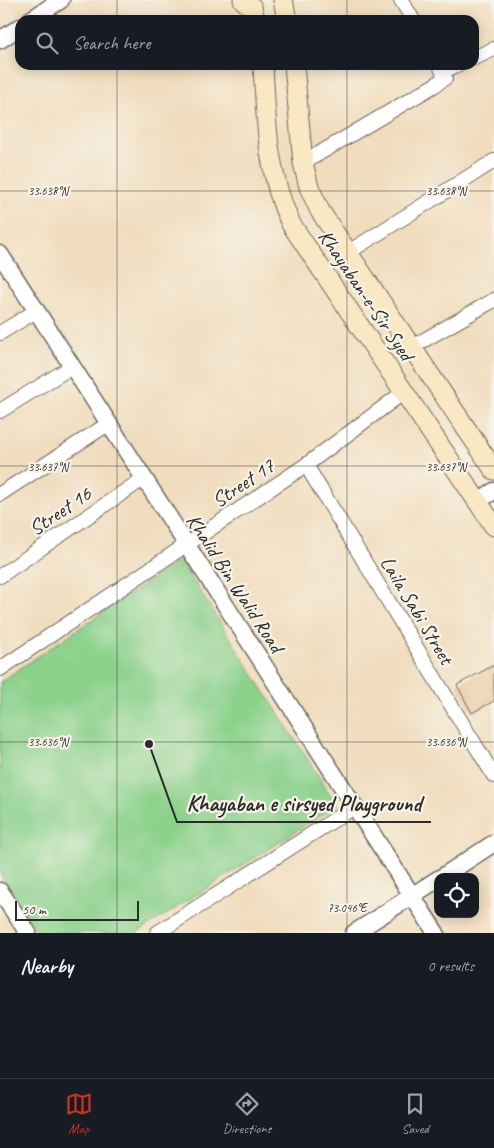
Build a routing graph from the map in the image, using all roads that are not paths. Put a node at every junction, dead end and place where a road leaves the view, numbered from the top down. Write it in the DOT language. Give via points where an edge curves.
graph roads {
  1 [pos="61,0"];
  2 [pos="243,0"];
  3 [pos="283,0"];
  4 [pos="401,0"];
  5 [pos="38,15"];
  6 [pos="254,15"];
  7 [pos="286,15"];
  8 [pos="410,15"];
  9 [pos="15,30"];
  10 [pos="0,40"];
  11 [pos="494,49"];
  12 [pos="479,56"];
  13 [pos="263,70"];
  14 [pos="294,70"];
  15 [pos="446,70"];
  16 [pos="494,161"];
  17 [pos="303,163"];
  18 [pos="347,253"];
  19 [pos="0,254"];
  20 [pos="494,300"];
  21 [pos="36,311"];
  22 [pos="0,333"];
  23 [pos="412,347"];
  24 [pos="71,366"];
  25 [pos="404,392"];
  26 [pos="0,411"];
  27 [pos="108,424"];
  28 [pos="306,465"];
  29 [pos="494,470"];
  30 [pos="143,479"];
  31 [pos="494,491"];
  32 [pos="0,494"];
  33 [pos="478,501"];
  34 [pos="494,526"];
  35 [pos="185,545"];
  36 [pos="0,576"];
  37 [pos="0,669"];
  38 [pos="494,776"];
  39 [pos="354,807"];
  40 [pos="494,843"];
  41 [pos="448,873"];
  42 [pos="434,882"];
  43 [pos="0,890"];
  44 [pos="411,896"];
  45 [pos="27,933"];
  46 [pos="157,933"];
  47 [pos="354,933"];
  48 [pos="436,933"];
  1 -- 5 [label="street"];
  2 -- 6 [label="main road" via="252,7"];
  3 -- 7 [label="main road"];
  4 -- 8 [label="street"];
  9 -- 10 [label="street"];
  11 -- 12 [label="street"];
  13 -- 25 [label="main road, Khayaban-e-Sir Syed" via="268,140 280,200 291,224"];
  14 -- 17 [label="main road, Khayaban-e-Sir Syed"];
  15 -- 17 [label="street"];
  16 -- 18 [label="street"];
  17 -- 18 [label="main road, Khayaban-e-Sir Syed" via="320,211"];
  18 -- 23 [label="main road, Khayaban-e-Sir Syed"];
  19 -- 21 [label="street, Khalid Bin Walid Road"];
  20 -- 23 [label="street"];
  21 -- 22 [label="street"];
  21 -- 24 [label="street, Khalid Bin Walid Road"];
  23 -- 29 [label="main road, Khayaban-e-Sir Syed"];
  24 -- 26 [label="street"];
  24 -- 27 [label="street, Khalid Bin Walid Road"];
  25 -- 28 [label="street, Street 17"];
  25 -- 33 [label="main road, Khayaban-e-Sir Syed"];
  27 -- 30 [label="street, Khalid Bin Walid Road"];
  27 -- 32 [label="street"];
  28 -- 35 [label="street, Street 17"];
  28 -- 38 [label="street, Laila Sabi Street"];
  30 -- 35 [label="street, Khalid Bin Walid Road"];
  30 -- 36 [label="street, Street 16"];
  31 -- 33 [label="street"];
  33 -- 34 [label="main road, Khayaban-e-Sir Syed"];
  35 -- 37 [label="street, Street 17"];
  35 -- 39 [label="street, Khalid Bin Walid Road"];
  39 -- 44 [label="street, Khalid Bin Walid Road"];
  39 -- 46 [label="street"];
  40 -- 41 [label="street"];
  42 -- 44 [label="street"];
  43 -- 45 [label="street"];
  44 -- 47 [label="street"];
  44 -- 48 [label="street, Khalid Bin Walid Road"];
}
